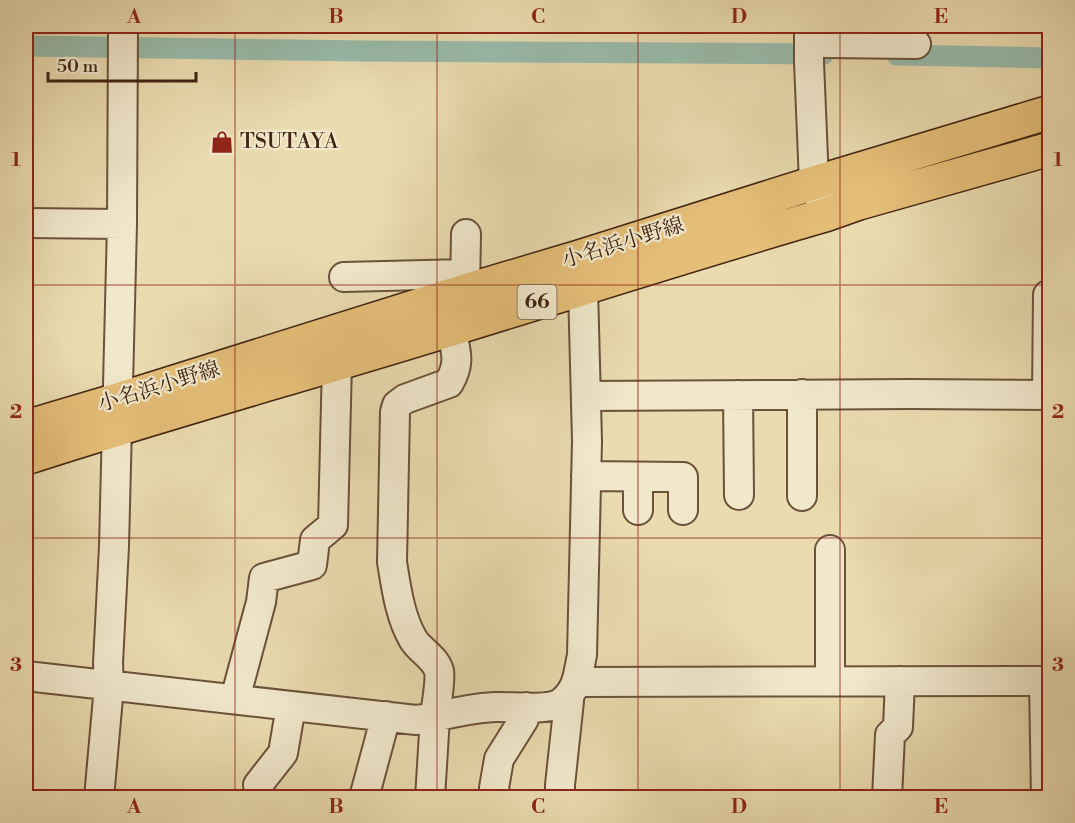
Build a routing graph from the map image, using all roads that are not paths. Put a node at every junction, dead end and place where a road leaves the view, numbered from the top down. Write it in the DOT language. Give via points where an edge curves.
graph roads {
  1 [pos="123,41"];
  2 [pos="809,43"];
  3 [pos="916,44"];
  4 [pos="1050,112"];
  5 [pos="1050,149"];
  6 [pos="814,183"];
  7 [pos="825,215"];
  8 [pos="26,223"];
  9 [pos="122,225"];
  10 [pos="466,234"];
  11 [pos="581,272"];
  12 [pos="344,277"];
  13 [pos="465,282"];
  14 [pos="1048,295"];
  15 [pos="451,329"];
  16 [pos="337,363"];
  17 [pos="802,394"];
  18 [pos="738,395"];
  19 [pos="1048,395"];
  20 [pos="586,396"];
  21 [pos="117,414"];
  22 [pos="26,427"];
  23 [pos="26,458"];
  24 [pos="586,476"];
  25 [pos="638,477"];
  26 [pos="739,495"];
  27 [pos="802,496"];
  28 [pos="638,510"];
  29 [pos="683,510"];
  30 [pos="830,550"];
  31 [pos="26,676"];
  32 [pos="830,681"];
  33 [pos="900,681"];
  34 [pos="1047,681"];
  35 [pos="109,686"];
  36 [pos="573,689"];
  37 [pos="235,699"];
  38 [pos="291,706"];
  39 [pos="526,707"];
  40 [pos="386,716"];
  41 [pos="435,717"];
  42 [pos="258,785"];
  43 [pos="365,794"];
  44 [pos="99,798"];
  45 [pos="430,798"];
  46 [pos="496,798"];
  47 [pos="562,798"];
  48 [pos="887,798"];
  49 [pos="1046,798"];
  1 -- 9 [label="street"];
  2 -- 3 [label="street"];
  2 -- 6 [label="street"];
  4 -- 6 [label="main road, 小名浜小野線 / 66"];
  5 -- 7 [label="main road, 小名浜小野線 / 66"];
  6 -- 7 [label="street"];
  6 -- 11 [label="main road, 小名浜小野線 / 66"];
  7 -- 11 [label="main road, 小名浜小野線 / 66"];
  8 -- 9 [label="street"];
  9 -- 21 [label="street"];
  10 -- 13 [label="street"];
  11 -- 13 [label="main road, 小名浜小野線 / 66"];
  11 -- 15 [label="main road, 小名浜小野線 / 66"];
  11 -- 20 [label="street"];
  12 -- 13 [label="street"];
  13 -- 21 [label="main road, 小名浜小野線 / 66"];
  14 -- 19 [label="street"];
  15 -- 16 [label="main road, 小名浜小野線 / 66"];
  15 -- 41 [label="street" via="458,361 449,383 405,399 395,412 392,562 408,630 440,674"];
  16 -- 21 [label="main road, 小名浜小野線 / 66"];
  16 -- 37 [label="street" via="333,525 315,540 312,565 264,578"];
  17 -- 18 [label="street"];
  17 -- 19 [label="street"];
  17 -- 27 [label="street"];
  18 -- 20 [label="street"];
  18 -- 26 [label="street"];
  20 -- 24 [label="street"];
  21 -- 22 [label="main road, 小名浜小野線 / 66"];
  21 -- 23 [label="main road, 小名浜小野線 / 66"];
  21 -- 35 [label="street"];
  24 -- 25 [label="street"];
  24 -- 36 [label="street" via="582,655"];
  25 -- 28 [label="street"];
  25 -- 29 [label="street" via="683,477"];
  30 -- 32 [label="street"];
  31 -- 35 [label="street"];
  32 -- 33 [label="street"];
  32 -- 36 [label="street"];
  33 -- 34 [label="street"];
  33 -- 48 [label="street" via="898,727 890,735"];
  34 -- 49 [label="street"];
  35 -- 37 [label="street"];
  35 -- 44 [label="street"];
  36 -- 39 [label="street" via="562,703"];
  36 -- 47 [label="street" via="560,785"];
  37 -- 38 [label="street"];
  38 -- 40 [label="street"];
  38 -- 42 [label="street" via="283,753"];
  39 -- 41 [label="street" via="463,710"];
  39 -- 46 [label="street" via="524,719 499,759"];
  40 -- 41 [label="street" via="416,720"];
  40 -- 43 [label="street"];
  41 -- 45 [label="street"];
}
